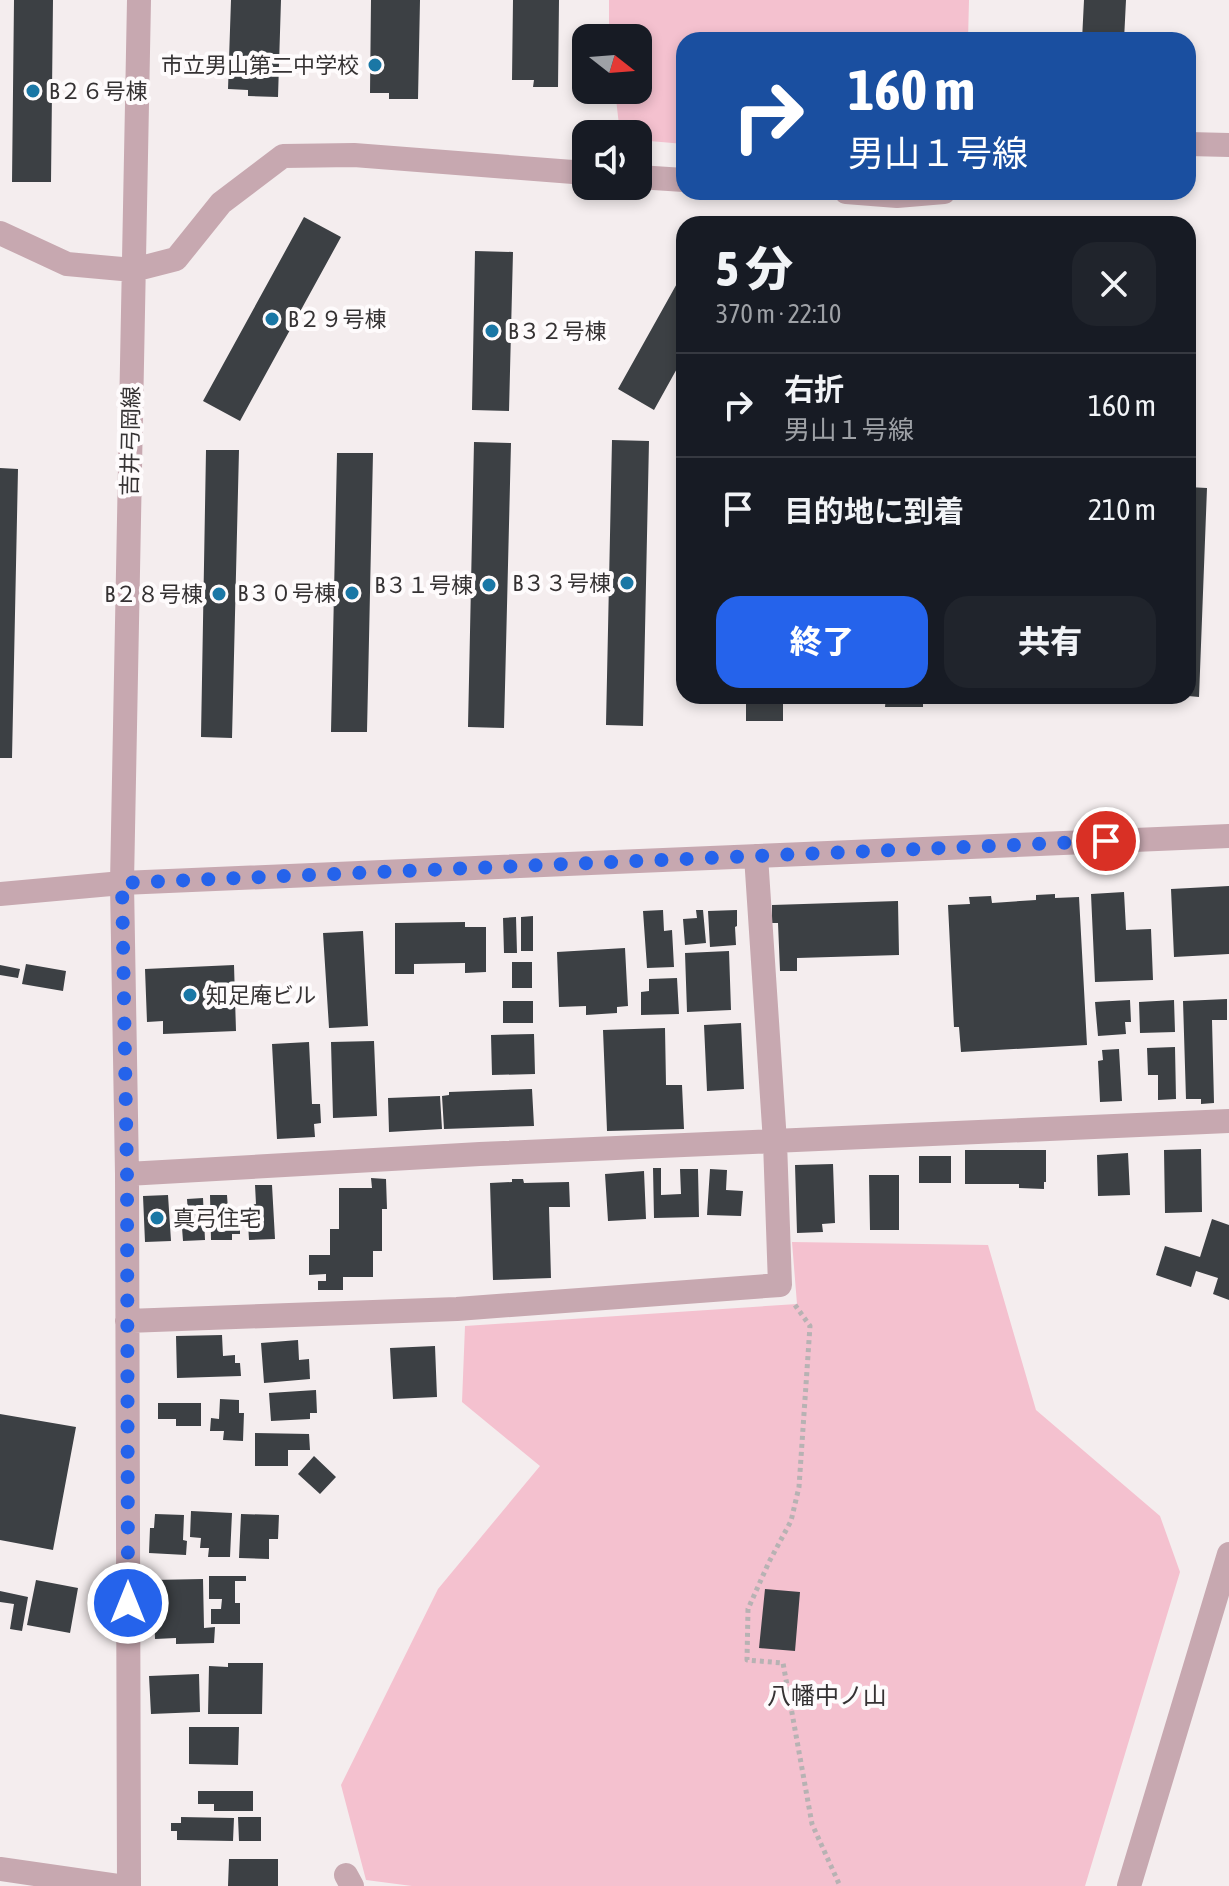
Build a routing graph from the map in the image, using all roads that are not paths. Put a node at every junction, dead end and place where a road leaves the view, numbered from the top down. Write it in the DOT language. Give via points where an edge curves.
graph roads {
  1 [pos="139,0"];
  2 [pos="1196,144"];
  3 [pos="1229,145"];
  4 [pos="572,172"];
  5 [pos="652,178"];
  6 [pos="676,179"];
  7 [pos="0,233"];
  8 [pos="133,270"];
  9 [pos="1229,836"];
  10 [pos="756,856"];
  11 [pos="122,883"];
  12 [pos="0,894"];
  13 [pos="1229,1121"];
  14 [pos="775,1142"];
  15 [pos="127,1174"];
  16 [pos="127,1321"];
  17 [pos="1229,1554"];
  18 [pos="1218,1631"];
  19 [pos="0,1869"];
  20 [pos="118,1886"];
  21 [pos="129,1886"];
  22 [pos="1129,1886"];
  1 -- 8 [label="street, 吉井弓岡線"];
  2 -- 3 [label="street"];
  4 -- 8 [label="street" via="354,155 283,156 221,203 176,259"];
  5 -- 6 [label="street"];
  7 -- 8 [label="street" via="67,264"];
  8 -- 11 [label="street, 吉井弓岡線"];
  9 -- 10 [label="street"];
  10 -- 11 [label="street"];
  10 -- 14 [label="street"];
  11 -- 12 [label="street"];
  11 -- 15 [label="street, 吉井弓岡線"];
  13 -- 14 [label="street"];
  14 -- 15 [label="street"];
  14 -- 16 [label="street" via="780,1285 457,1309"];
  15 -- 16 [label="street, 吉井弓岡線"];
  16 -- 21 [label="street, 吉井弓岡線"];
  17 -- 18 [label="street"];
  18 -- 22 [label="street"];
  19 -- 20 [label="street"];
}
